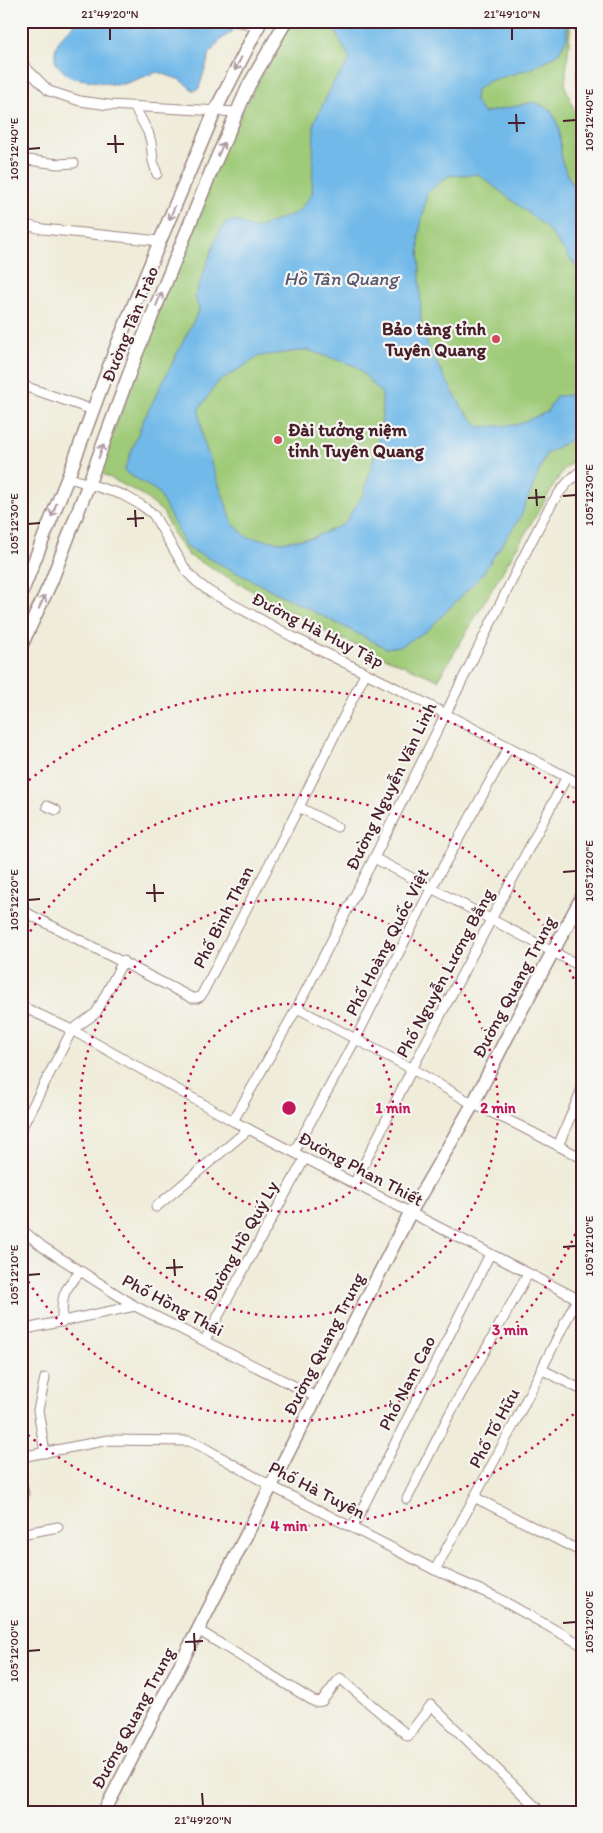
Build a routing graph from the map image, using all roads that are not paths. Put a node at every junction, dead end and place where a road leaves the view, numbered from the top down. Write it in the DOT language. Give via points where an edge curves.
graph roads {
  1 [pos="234,21"];
  2 [pos="286,21"];
  3 [pos="259,23"];
  4 [pos="580,23"];
  5 [pos="21,63"];
  6 [pos="582,87"];
  7 [pos="134,106"];
  8 [pos="214,111"];
  9 [pos="237,112"];
  10 [pos="21,159"];
  11 [pos="74,163"];
  12 [pos="157,174"];
  13 [pos="21,224"];
  14 [pos="160,240"];
  15 [pos="21,384"];
  16 [pos="93,410"];
  17 [pos="582,470"];
  18 [pos="66,477"];
  19 [pos="89,484"];
  20 [pos="21,594"];
  21 [pos="21,646"];
  22 [pos="364,674"];
  23 [pos="444,714"];
  24 [pos="509,747"];
  25 [pos="566,778"];
  26 [pos="582,786"];
  27 [pos="47,806"];
  28 [pos="298,807"];
  29 [pos="56,810"];
  30 [pos="338,827"];
  31 [pos="374,858"];
  32 [pos="432,887"];
  33 [pos="580,903"];
  34 [pos="21,910"];
  35 [pos="491,919"];
  36 [pos="552,953"];
  37 [pos="123,961"];
  38 [pos="582,967"];
  39 [pos="21,1006"];
  40 [pos="297,1008"];
  41 [pos="72,1030"];
  42 [pos="355,1040"];
  43 [pos="412,1069"];
  44 [pos="582,1089"];
  45 [pos="473,1104"];
  46 [pos="233,1121"];
  47 [pos="21,1129"];
  48 [pos="249,1129"];
  49 [pos="558,1146"];
  50 [pos="294,1152"];
  51 [pos="305,1158"];
  52 [pos="582,1158"];
  53 [pos="354,1184"];
  54 [pos="156,1207"];
  55 [pos="410,1213"];
  56 [pos="21,1230"];
  57 [pos="490,1254"];
  58 [pos="81,1271"];
  59 [pos="528,1274"];
  60 [pos="579,1300"];
  61 [pos="135,1306"];
  62 [pos="62,1322"];
  63 [pos="21,1330"];
  64 [pos="205,1340"];
  65 [pos="543,1370"];
  66 [pos="44,1378"];
  67 [pos="582,1390"];
  68 [pos="316,1397"];
  69 [pos="44,1453"];
  70 [pos="21,1457"];
  71 [pos="21,1481"];
  72 [pos="271,1486"];
  73 [pos="24,1494"];
  74 [pos="407,1498"];
  75 [pos="476,1498"];
  76 [pos="58,1527"];
  77 [pos="353,1527"];
  78 [pos="21,1534"];
  79 [pos="582,1552"];
  80 [pos="435,1570"];
  81 [pos="198,1630"];
  82 [pos="582,1645"];
  83 [pos="104,1812"];
  84 [pos="541,1812"];
  1 -- 3 [label="street"];
  2 -- 9 [label="main road, Đường Tân Trào"];
  3 -- 8 [label="main road, Đường Tân Trào, one-way"];
  4 -- 6 [label="street"];
  5 -- 7 [label="street" via="49,91 80,101"];
  7 -- 8 [label="street"];
  7 -- 12 [label="street" via="148,132"];
  8 -- 9 [label="street"];
  8 -- 14 [label="main road, Đường Tân Trào, one-way"];
  19 -- 9 [label="main road, Đường Tân Trào, one-way" via="136,354"];
  10 -- 11 [label="street"];
  13 -- 14 [label="street"];
  14 -- 16 [label="main road, Đường Tân Trào"];
  15 -- 16 [label="street"];
  16 -- 18 [label="main road, Đường Tân Trào"];
  17 -- 23 [label="street, Đường Nguyễn Văn Linh" via="571,478 554,500"];
  18 -- 19 [label="street, Đường Hà Huy Tập"];
  18 -- 20 [label="main road, Đường Tân Trào, one-way"];
  21 -- 19 [label="main road, Đường Tân Trào, one-way" via="51,582"];
  19 -- 22 [label="street, Đường Hà Huy Tập" via="123,495 153,514 187,572 210,592"];
  22 -- 23 [label="street, Đường Hà Huy Tập"];
  22 -- 28 [label="street, Phố Bình Than"];
  23 -- 24 [label="street, Đường Hà Huy Tập"];
  23 -- 31 [label="street, Đường Nguyễn Văn Linh"];
  24 -- 25 [label="street, Đường Hà Huy Tập"];
  24 -- 32 [label="street, Phố Hoàng Quốc Việt"];
  25 -- 26 [label="street, Đường Hà Huy Tập"];
  25 -- 35 [label="street, Phố Nguyễn Lương Bằng"];
  27 -- 29 [label="street"];
  28 -- 30 [label="street"];
  28 -- 37 [label="street, Phố Bình Than" via="201,996 192,998"];
  31 -- 32 [label="street"];
  31 -- 40 [label="street, Đường Nguyễn Văn Linh"];
  32 -- 35 [label="street"];
  32 -- 42 [label="street, Phố Hoàng Quốc Việt"];
  33 -- 36 [label="main road, Đường Quang Trung"];
  34 -- 37 [label="street, Phố Bình Than"];
  35 -- 36 [label="street"];
  35 -- 43 [label="street, Phố Nguyễn Lương Bằng"];
  36 -- 38 [label="street"];
  36 -- 45 [label="main road, Đường Quang Trung"];
  37 -- 41 [label="street" via="96,1013"];
  39 -- 41 [label="street, Đường Phan Thiết"];
  40 -- 42 [label="street"];
  40 -- 46 [label="street, Đường Nguyễn Văn Linh"];
  41 -- 46 [label="street, Đường Phan Thiết"];
  41 -- 47 [label="street"];
  42 -- 43 [label="street"];
  42 -- 50 [label="street, Phố Hoàng Quốc Việt"];
  43 -- 45 [label="street"];
  43 -- 53 [label="street, Phố Nguyễn Lương Bằng"];
  44 -- 49 [label="street"];
  45 -- 49 [label="street"];
  45 -- 55 [label="main road, Đường Quang Trung"];
  46 -- 48 [label="street, Đường Phan Thiết"];
  48 -- 50 [label="street, Đường Phan Thiết"];
  48 -- 54 [label="street"];
  49 -- 52 [label="street"];
  50 -- 51 [label="street, Đường Phan Thiết"];
  51 -- 53 [label="street, Đường Phan Thiết"];
  51 -- 64 [label="street, Đường Hồ Quý Ly"];
  53 -- 55 [label="street, Đường Phan Thiết"];
  55 -- 57 [label="street, Đường Phan Thiết"];
  55 -- 68 [label="main road, Đường Quang Trung"];
  56 -- 58 [label="street, Phố Hồng Thái"];
  57 -- 59 [label="street, Đường Phan Thiết"];
  57 -- 77 [label="street, Phố Nam Cao"];
  58 -- 61 [label="street, Phố Hồng Thái"];
  58 -- 62 [label="street" via="62,1296"];
  59 -- 60 [label="street, Đường Phan Thiết"];
  59 -- 74 [label="street"];
  60 -- 65 [label="street, Phố Tố Hữu"];
  61 -- 62 [label="street"];
  61 -- 64 [label="street, Phố Hồng Thái"];
  62 -- 63 [label="street"];
  64 -- 68 [label="street, Phố Hồng Thái"];
  65 -- 67 [label="street"];
  65 -- 75 [label="street, Phố Tố Hữu"];
  66 -- 69 [label="street" via="38,1410"];
  68 -- 72 [label="main road, Đường Quang Trung"];
  69 -- 70 [label="street, Phố Hà Tuyên"];
  69 -- 72 [label="street, Phố Hà Tuyên" via="108,1440 189,1441"];
  71 -- 73 [label="street"];
  72 -- 77 [label="street, Phố Hà Tuyên"];
  72 -- 81 [label="main road, Đường Quang Trung"];
  75 -- 79 [label="street"];
  75 -- 80 [label="street, Phố Tố Hữu"];
  76 -- 78 [label="street"];
  77 -- 80 [label="street, Phố Hà Tuyên"];
  80 -- 82 [label="street, Phố Hà Tuyên" via="496,1597"];
  81 -- 83 [label="main road, Đường Quang Trung"];
  81 -- 84 [label="street" via="315,1702 322,1701 340,1678 408,1736 431,1705"];
}
